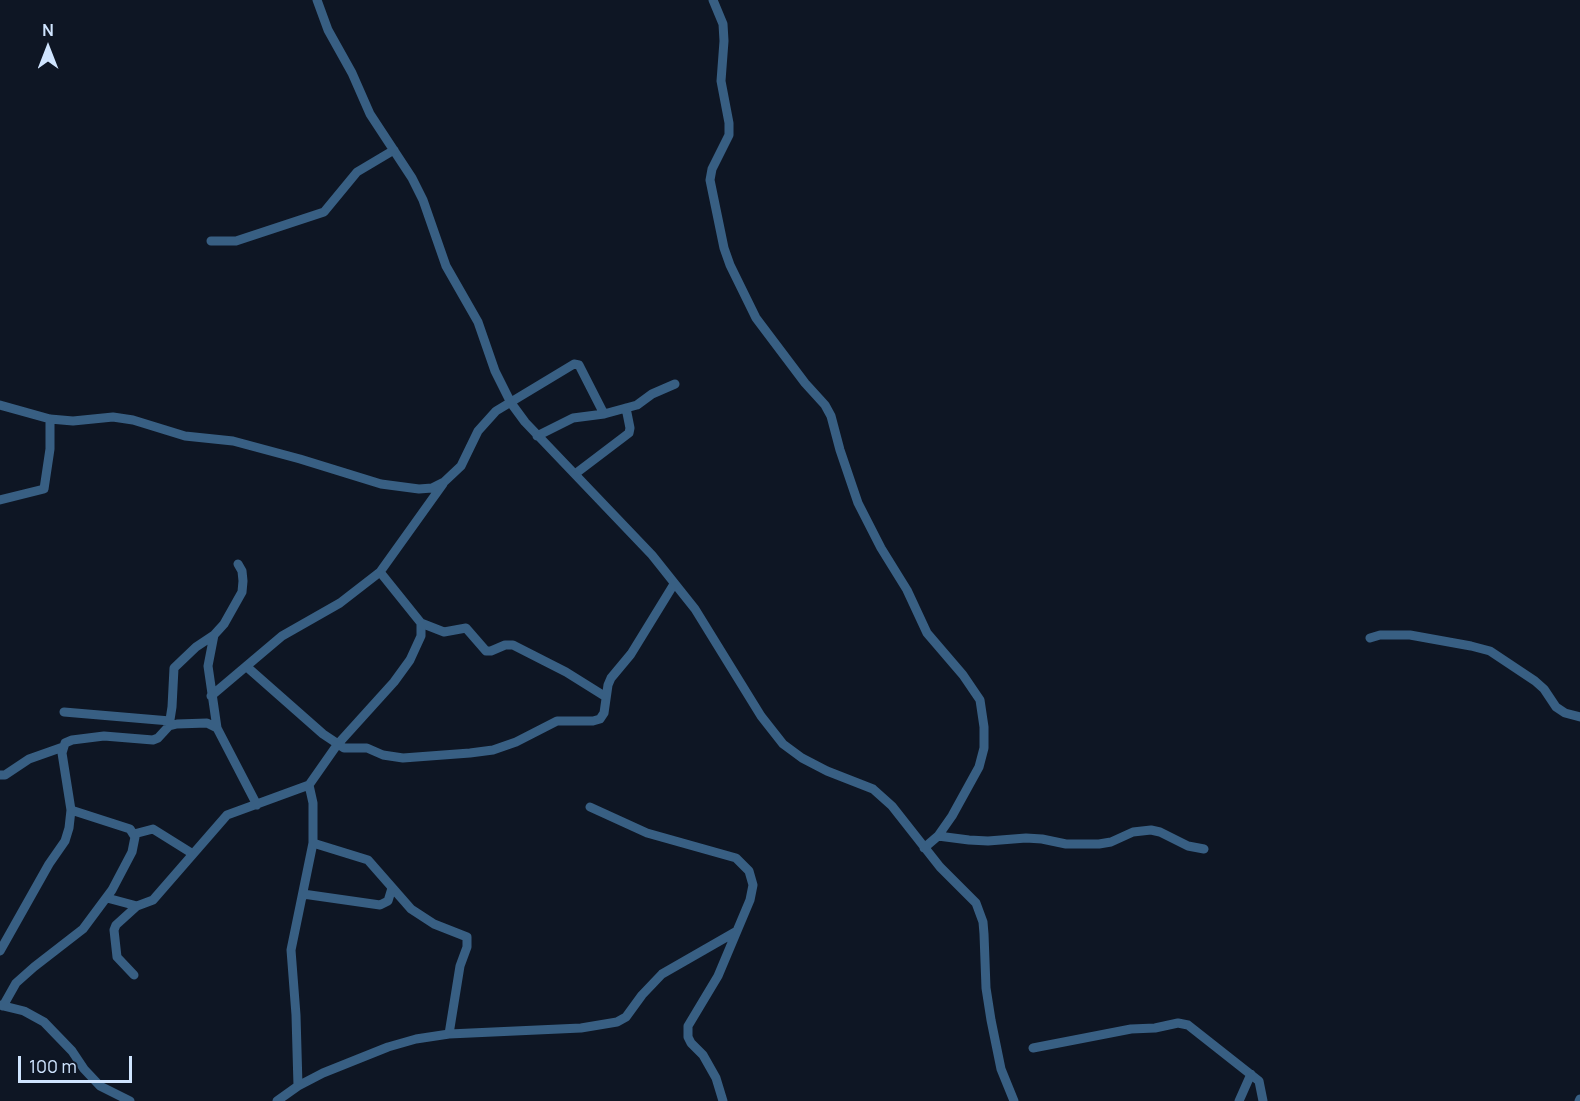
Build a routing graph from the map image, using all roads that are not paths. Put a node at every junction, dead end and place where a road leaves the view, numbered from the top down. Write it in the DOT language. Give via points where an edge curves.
graph roads {
  1 [pos="317,0"];
  2 [pos="712,0"];
  3 [pos="394,150"];
  4 [pos="211,241"];
  5 [pos="675,384"];
  6 [pos="512,403"];
  7 [pos="0,405"];
  8 [pos="626,408"];
  9 [pos="604,414"];
  10 [pos="50,419"];
  11 [pos="537,436"];
  12 [pos="575,474"];
  13 [pos="444,482"];
  14 [pos="0,500"];
  15 [pos="238,564"];
  16 [pos="380,572"];
  17 [pos="674,584"];
  18 [pos="421,623"];
  19 [pos="213,635"];
  20 [pos="1370,638"];
  21 [pos="248,667"];
  22 [pos="211,696"];
  23 [pos="606,697"];
  24 [pos="64,712"];
  25 [pos="1580,717"];
  26 [pos="169,724"];
  27 [pos="217,728"];
  28 [pos="337,745"];
  29 [pos="63,747"];
  30 [pos="0,775"];
  31 [pos="309,785"];
  32 [pos="257,805"];
  33 [pos="590,807"];
  34 [pos="71,810"];
  35 [pos="134,834"];
  36 [pos="938,836"];
  37 [pos="313,843"];
  38 [pos="924,848"];
  39 [pos="1204,849"];
  40 [pos="193,854"];
  41 [pos="392,888"];
  42 [pos="303,894"];
  43 [pos="107,898"];
  44 [pos="137,906"];
  45 [pos="737,931"];
  46 [pos="0,948"];
  47 [pos="134,975"];
  48 [pos="2,1006"];
  49 [pos="449,1034"];
  50 [pos="1033,1048"];
  51 [pos="1251,1074"];
  52 [pos="298,1086"];
  53 [pos="130,1101"];
  54 [pos="277,1101"];
  55 [pos="723,1101"];
  56 [pos="1014,1101"];
  57 [pos="1239,1101"];
  58 [pos="1263,1101"];
  1 -- 3 [label="street" via="370,114"];
  2 -- 36 [label="street" via="723,24 721,81 729,135 710,180 730,264 756,318 831,416 858,503 927,633 980,700 984,747 979,767"];
  3 -- 4 [label="street" via="357,172 324,212 245,239"];
  3 -- 6 [label="street" via="423,200 446,266 477,322"];
  5 -- 8 [label="street"];
  6 -- 9 [label="street" via="577,364"];
  6 -- 11 [label="street"];
  6 -- 13 [label="street" via="487,419 461,466"];
  7 -- 10 [label="street"];
  8 -- 9 [label="street"];
  8 -- 12 [label="street" via="629,434"];
  9 -- 11 [label="street" via="573,418"];
  10 -- 13 [label="street" via="133,420 185,436 233,441 381,484 419,489"];
  10 -- 14 [label="street" via="44,489"];
  11 -- 12 [label="street"];
  12 -- 17 [label="street" via="652,555"];
  13 -- 16 [label="street"];
  15 -- 19 [label="street" via="242,592"];
  16 -- 18 [label="street"];
  16 -- 21 [label="street" via="340,603 282,636"];
  17 -- 23 [label="street" via="631,654 611,678"];
  17 -- 38 [label="street" via="695,609 783,744 827,771 873,789 908,824"];
  18 -- 23 [label="street" via="444,632 466,628 486,651 513,645"];
  18 -- 28 [label="street" via="421,636 410,660"];
  19 -- 22 [label="street" via="208,666"];
  19 -- 26 [label="street" via="176,665"];
  20 -- 25 [label="street" via="1380,634 1410,635 1490,651 1535,681 1556,707"];
  21 -- 22 [label="street"];
  21 -- 28 [label="street"];
  22 -- 27 [label="street"];
  23 -- 28 [label="street" via="604,713 597,720 557,721 493,750 404,758"];
  24 -- 26 [label="street"];
  26 -- 27 [label="street" via="203,723"];
  26 -- 29 [label="street" via="153,740 85,737"];
  27 -- 32 [label="street"];
  28 -- 31 [label="street"];
  29 -- 30 [label="street"];
  29 -- 34 [label="street"];
  31 -- 32 [label="street"];
  31 -- 37 [label="street"];
  32 -- 40 [label="street" via="227,815"];
  33 -- 45 [label="street" via="647,833 736,858 749,871 753,885"];
  34 -- 35 [label="street" via="130,829"];
  34 -- 46 [label="street" via="65,841"];
  35 -- 40 [label="street" via="153,829"];
  35 -- 43 [label="street" via="130,859"];
  36 -- 38 [label="street"];
  36 -- 39 [label="street" via="1099,844 1151,830"];
  37 -- 41 [label="street" via="368,860"];
  37 -- 42 [label="street"];
  38 -- 56 [label="street" via="966,891 980,912 989,1011 1001,1069"];
  40 -- 44 [label="street" via="153,900"];
  41 -- 42 [label="street" via="388,901 380,905"];
  41 -- 49 [label="street" via="411,909 467,938"];
  42 -- 52 [label="street" via="291,950"];
  43 -- 44 [label="street"];
  43 -- 48 [label="street" via="83,929 16,982"];
  44 -- 47 [label="street" via="114,930 117,957"];
  45 -- 49 [label="street" via="662,974 626,1017 617,1022 581,1028"];
  45 -- 55 [label="street" via="718,976 688,1026 688,1037 716,1078"];
  48 -- 53 [label="street" via="24,1011 44,1022 100,1086"];
  49 -- 52 [label="street" via="388,1047"];
  50 -- 51 [label="street" via="1178,1023 1188,1025"];
  51 -- 57 [label="street"];
  51 -- 58 [label="street" via="1259,1081"];
  52 -- 54 [label="street"];
}
